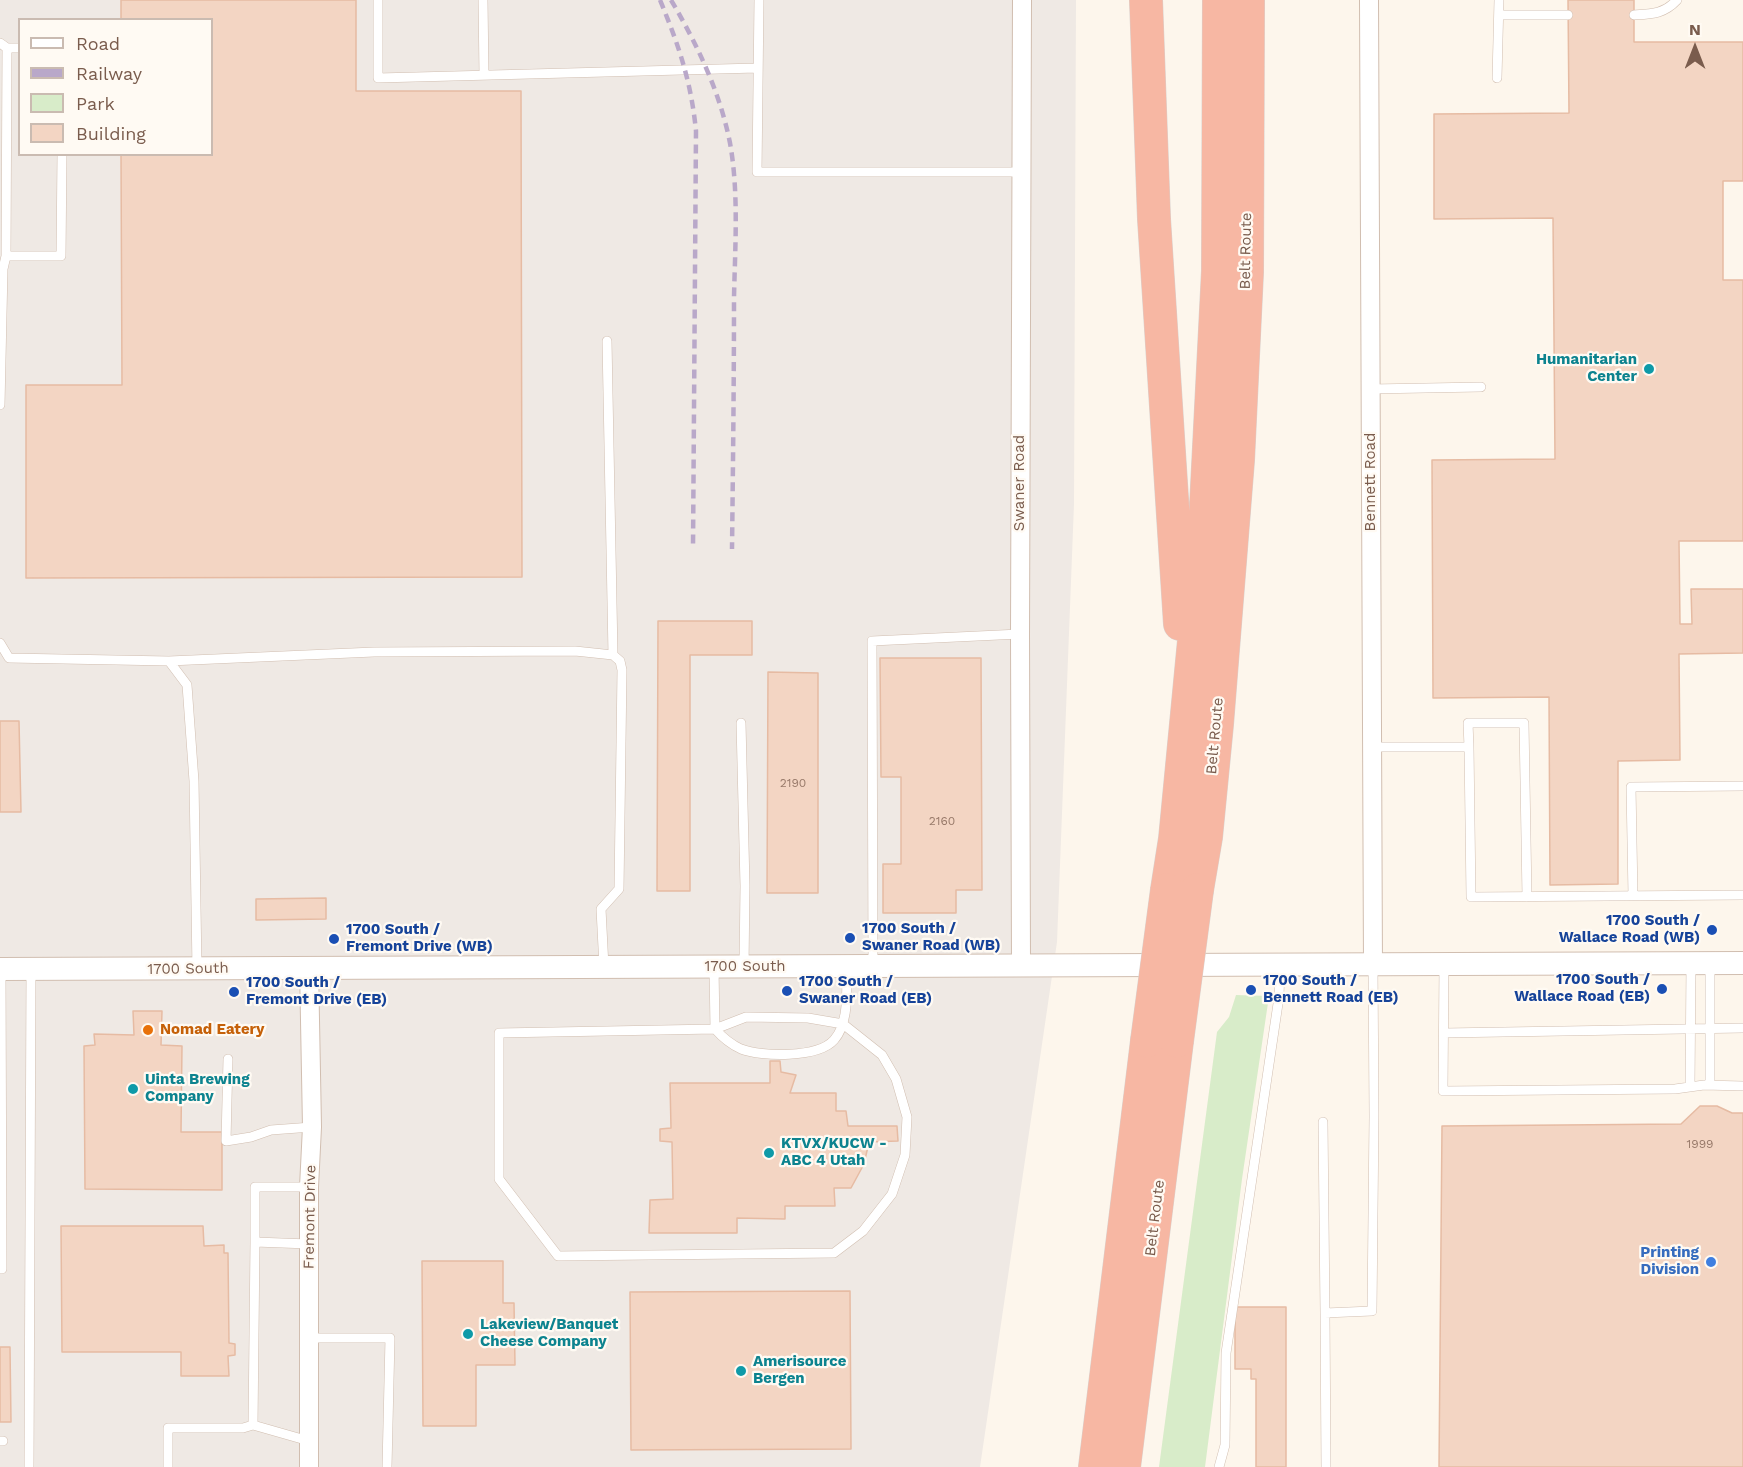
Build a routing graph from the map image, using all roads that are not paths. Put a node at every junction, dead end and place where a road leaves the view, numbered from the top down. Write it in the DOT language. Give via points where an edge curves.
graph roads {
  1 [pos="378,0"];
  2 [pos="483,0"];
  3 [pos="759,0"];
  4 [pos="1022,0"];
  5 [pos="1146,0"];
  6 [pos="1219,0"];
  7 [pos="1248,0"];
  8 [pos="1369,0"];
  9 [pos="1499,0"];
  10 [pos="1677,0"];
  11 [pos="1498,15"];
  12 [pos="1568,15"];
  13 [pos="1634,15"];
  14 [pos="4,46"];
  15 [pos="3,61"];
  16 [pos="758,68"];
  17 [pos="484,75"];
  18 [pos="1497,78"];
  19 [pos="62,156"];
  20 [pos="1022,172"];
  21 [pos="6,256"];
  22 [pos="607,341"];
  23 [pos="1481,387"];
  24 [pos="1371,389"];
  25 [pos="0,405"];
  26 [pos="1020,634"];
  27 [pos="0,643"];
  28 [pos="613,656"];
  29 [pos="170,661"];
  30 [pos="741,723"];
  31 [pos="1186,730"];
  32 [pos="1371,747"];
  33 [pos="1469,747"];
  34 [pos="1743,786"];
  35 [pos="1182,890"];
  36 [pos="1743,895"];
  37 [pos="1633,896"];
  38 [pos="1527,897"];
  39 [pos="1743,963"];
  40 [pos="1280,964"];
  41 [pos="1373,964"];
  42 [pos="1444,964"];
  43 [pos="1700,964"];
  44 [pos="873,966"];
  45 [pos="1021,966"];
  46 [pos="309,967"];
  47 [pos="604,967"];
  48 [pos="714,967"];
  49 [pos="744,967"];
  50 [pos="847,967"];
  51 [pos="0,969"];
  52 [pos="31,969"];
  53 [pos="197,969"];
  54 [pos="843,1024"];
  55 [pos="1743,1028"];
  56 [pos="0,1029"];
  57 [pos="715,1029"];
  58 [pos="1690,1030"];
  59 [pos="1710,1030"];
  60 [pos="1444,1033"];
  61 [pos="1162,1041"];
  62 [pos="228,1059"];
  63 [pos="1710,1086"];
  64 [pos="1743,1086"];
  65 [pos="1690,1087"];
  66 [pos="1323,1122"];
  67 [pos="312,1127"];
  68 [pos="309,1187"];
  69 [pos="255,1242"];
  70 [pos="309,1244"];
  71 [pos="0,1269"];
  72 [pos="1325,1313"];
  73 [pos="309,1338"];
  74 [pos="253,1425"];
  75 [pos="309,1441"];
  76 [pos="29,1467"];
  77 [pos="168,1467"];
  78 [pos="309,1467"];
  79 [pos="387,1467"];
  80 [pos="1095,1467"];
  81 [pos="1124,1467"];
  82 [pos="1219,1467"];
  83 [pos="1326,1467"];
  1 -- 17 [label="lane" via="378,78"];
  2 -- 17 [label="lane"];
  3 -- 16 [label="lane"];
  4 -- 20 [label="street, Swaner Road"];
  5 -- 31 [label="highway" via="1155,231"];
  6 -- 31 [label="highway, Belt Route" via="1218,271 1205,526"];
  7 -- 35 [label="highway, Belt Route" via="1247,272 1237,471 1206,837"];
  8 -- 24 [label="street, Bennett Road"];
  9 -- 11 [label="lane"];
  10 -- 13 [label="lane" via="1657,14"];
  11 -- 12 [label="lane"];
  11 -- 18 [label="lane"];
  14 -- 15 [label="lane"];
  15 -- 21 [label="lane"];
  16 -- 17 [label="lane"];
  16 -- 20 [label="lane" via="758,172"];
  19 -- 21 [label="lane" via="61,256"];
  20 -- 26 [label="street, Swaner Road"];
  21 -- 25 [label="lane"];
  22 -- 28 [label="lane"];
  23 -- 24 [label="lane"];
  24 -- 32 [label="street, Bennett Road"];
  26 -- 44 [label="lane" via="872,641"];
  26 -- 45 [label="street, Swaner Road"];
  27 -- 29 [label="lane" via="9,657"];
  28 -- 29 [label="lane" via="575,651 386,652"];
  28 -- 47 [label="lane" via="620,661 622,670 620,889 601,909"];
  29 -- 53 [label="lane" via="187,685 194,781"];
  30 -- 49 [label="lane"];
  31 -- 35 [label="highway, Belt Route" via="1175,839"];
  32 -- 33 [label="lane"];
  32 -- 41 [label="street, Bennett Road"];
  33 -- 38 [label="lane" via="1471,897"];
  33 -- 38 [label="lane" via="1468,723 1524,723"];
  34 -- 37 [label="lane" via="1631,787"];
  35 -- 61 [label="highway, Belt Route, bridge"];
  36 -- 37 [label="lane"];
  37 -- 38 [label="lane"];
  39 -- 43 [label="street, 1700 South"];
  40 -- 41 [label="street, 1700 South"];
  40 -- 45 [label="street, 1700 South"];
  40 -- 82 [label="lane" via="1279,997 1226,1353 1225,1445"];
  41 -- 42 [label="street, 1700 South"];
  41 -- 72 [label="lane" via="1372,1311"];
  42 -- 43 [label="street, 1700 South"];
  42 -- 60 [label="lane"];
  43 -- 58 [label="lane"];
  43 -- 59 [label="lane"];
  44 -- 45 [label="street, 1700 South"];
  44 -- 50 [label="street, 1700 South"];
  46 -- 47 [label="street, 1700 South"];
  46 -- 53 [label="street, 1700 South"];
  46 -- 67 [label="street, Fremont Drive"];
  47 -- 48 [label="street, 1700 South"];
  48 -- 49 [label="street, 1700 South"];
  48 -- 57 [label="lane"];
  49 -- 50 [label="street, 1700 South"];
  50 -- 54 [label="lane"];
  51 -- 52 [label="street, 1700 South"];
  51 -- 56 [label="lane"];
  52 -- 53 [label="street, 1700 South"];
  52 -- 76 [label="lane"];
  54 -- 57 [label="lane" via="808,1018 746,1017"];
  54 -- 57 [label="lane" via="834,1041 798,1054 742,1050"];
  54 -- 57 [label="lane" via="882,1055 896,1079 907,1117 905,1155 892,1194 863,1231 834,1253 558,1256 500,1179 499,1033"];
  55 -- 59 [label="lane"];
  56 -- 71 [label="lane"];
  58 -- 59 [label="lane"];
  58 -- 60 [label="lane"];
  58 -- 65 [label="lane"];
  59 -- 63 [label="lane"];
  60 -- 65 [label="lane" via="1443,1091"];
  61 -- 80 [label="highway, Belt Route"];
  61 -- 81 [label="highway, Belt Route"];
  62 -- 67 [label="lane" via="226,1141 271,1130"];
  63 -- 64 [label="lane"];
  63 -- 65 [label="lane"];
  66 -- 72 [label="lane"];
  67 -- 68 [label="street, Fremont Drive"];
  68 -- 69 [label="lane" via="255,1187"];
  68 -- 70 [label="street, Fremont Drive"];
  69 -- 70 [label="lane"];
  69 -- 74 [label="lane"];
  70 -- 73 [label="street, Fremont Drive"];
  72 -- 83 [label="lane"];
  73 -- 75 [label="street, Fremont Drive"];
  73 -- 79 [label="lane" via="390,1338"];
  74 -- 75 [label="lane"];
  74 -- 77 [label="lane" via="168,1428"];
  75 -- 78 [label="street, Fremont Drive"];
}
